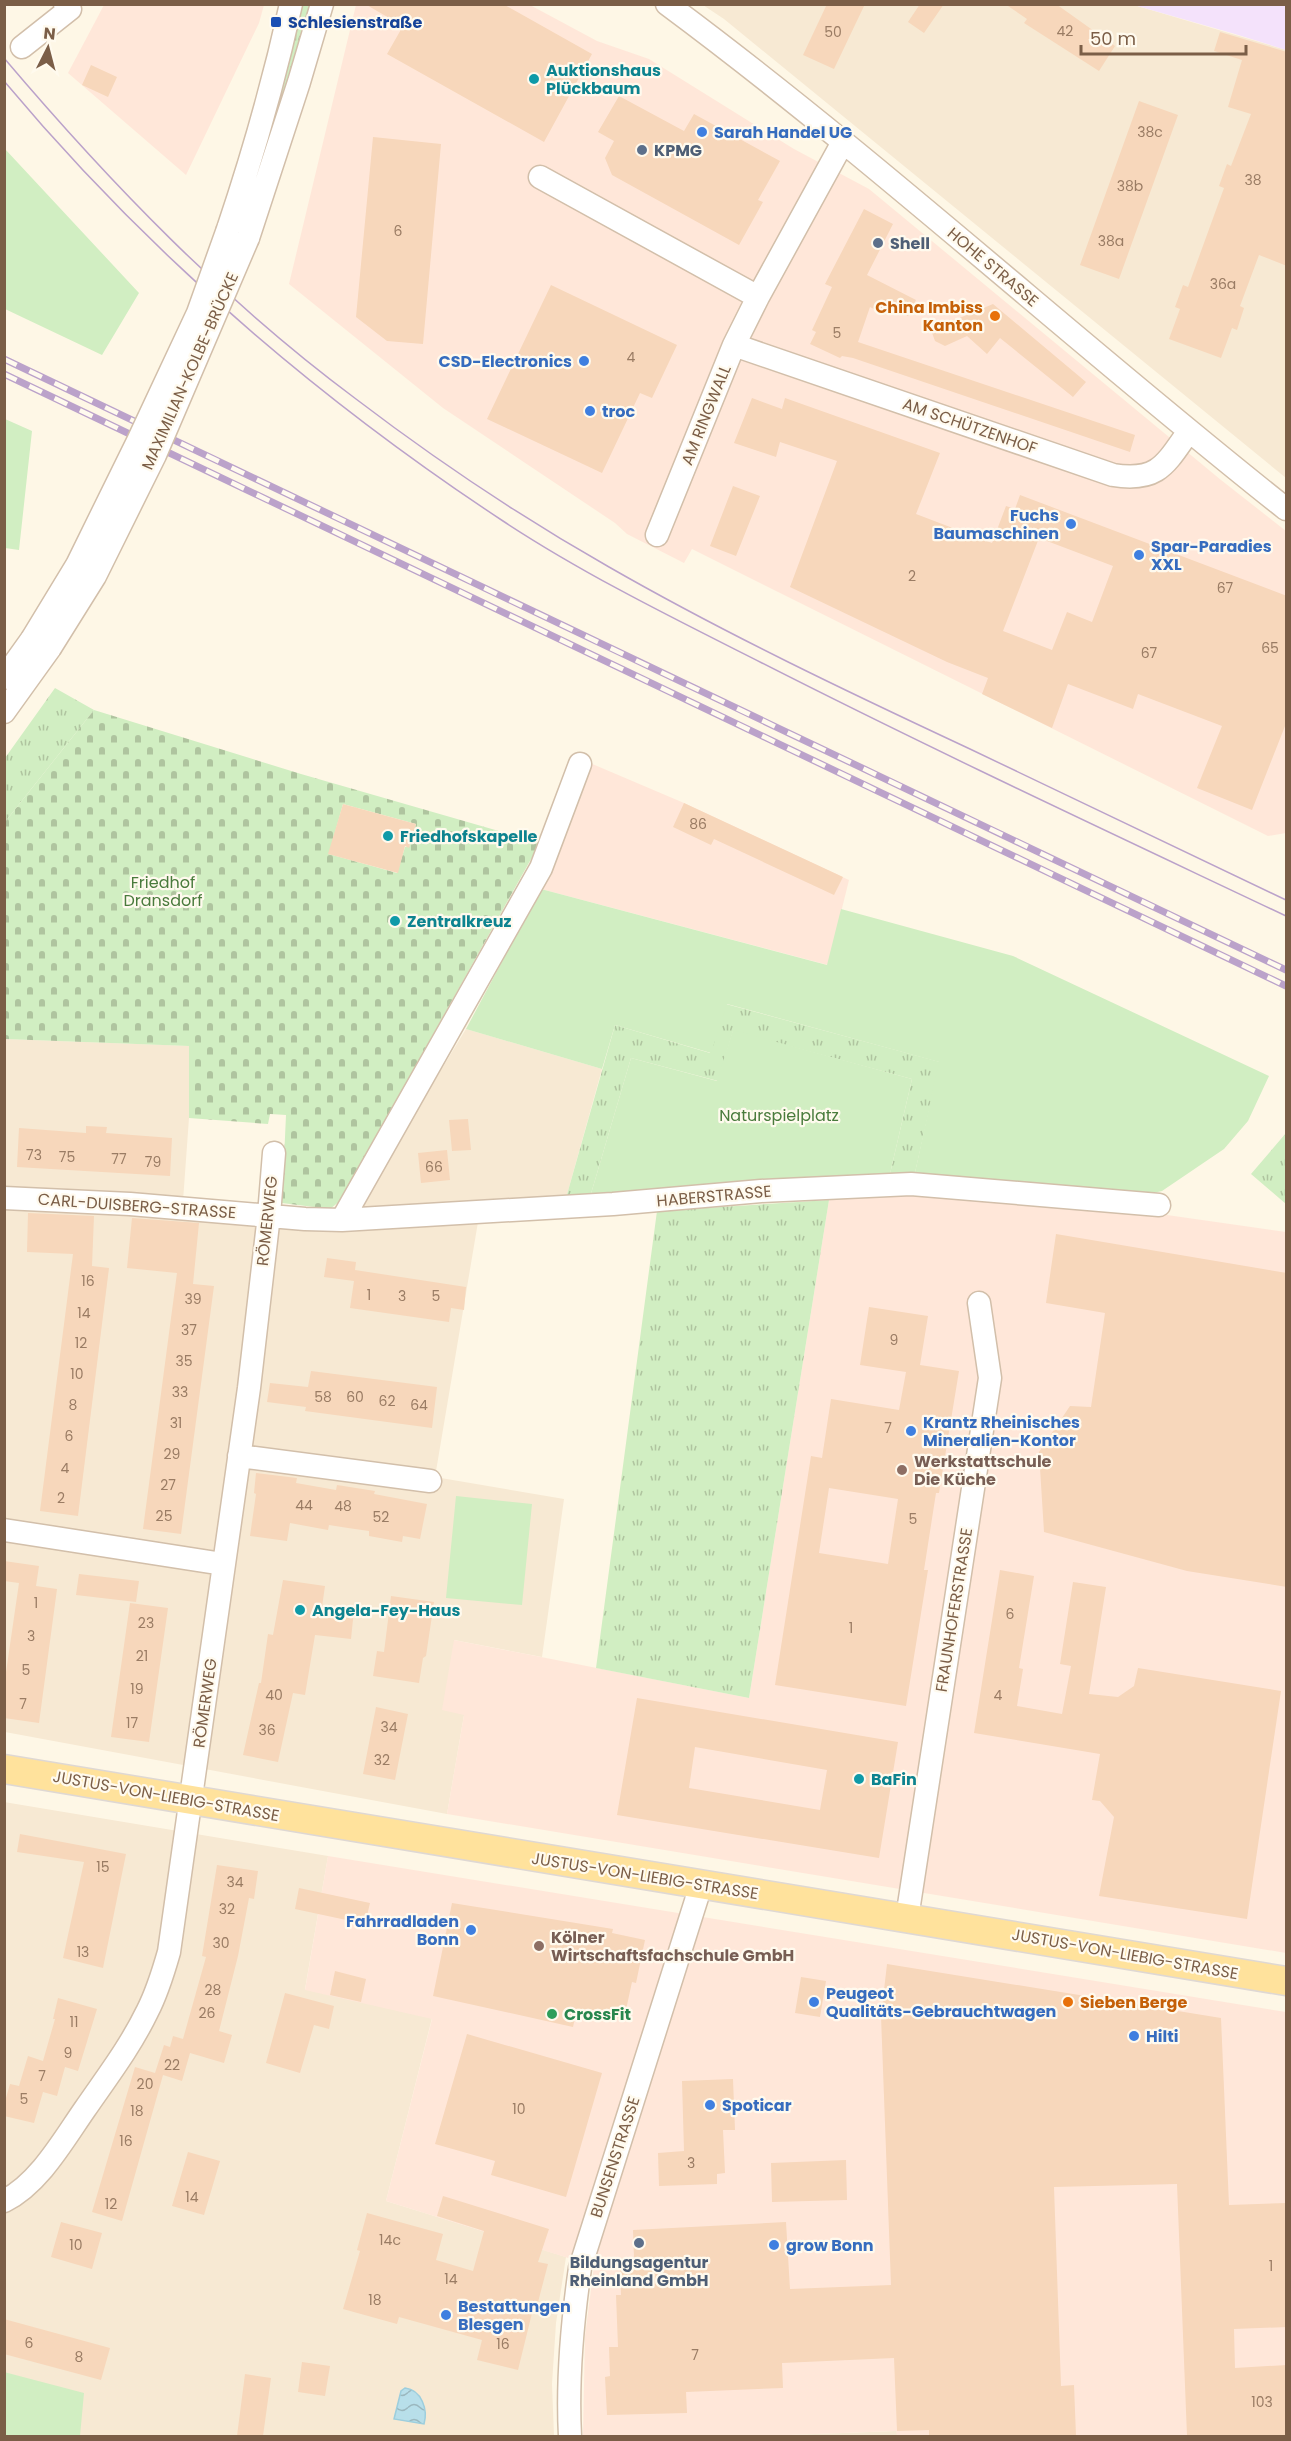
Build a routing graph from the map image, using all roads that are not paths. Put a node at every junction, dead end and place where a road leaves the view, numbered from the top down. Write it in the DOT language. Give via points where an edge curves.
graph roads {
  1 [pos="291,4"];
  2 [pos="322,4"];
  3 [pos="654,4"];
  4 [pos="667,4"];
  5 [pos="68,7"];
  6 [pos="697,27"];
  7 [pos="22,47"];
  8 [pos="843,142"];
  9 [pos="540,177"];
  10 [pos="238,234"];
  11 [pos="758,297"];
  12 [pos="734,345"];
  13 [pos="1189,431"];
  14 [pos="1287,509"];
  15 [pos="657,535"];
  16 [pos="41,644"];
  17 [pos="4,678"];
  18 [pos="4,712"];
  19 [pos="580,765"];
  20 [pos="274,1153"];
  21 [pos="4,1198"];
  22 [pos="1159,1205"];
  23 [pos="269,1215"];
  24 [pos="342,1220"];
  25 [pos="979,1303"];
  26 [pos="239,1456"];
  27 [pos="430,1481"];
  28 [pos="4,1530"];
  29 [pos="224,1564"];
  30 [pos="4,1769"];
  31 [pos="192,1801"];
  32 [pos="701,1885"];
  33 [pos="907,1918"];
  34 [pos="1287,1981"];
  35 [pos="4,2201"];
  36 [pos="570,2436"];
  1 -- 10 [label="street, MAXIMILIAN-KOLBE-BRÜCKE"];
  2 -- 10 [label="street, MAXIMILIAN-KOLBE-BRÜCKE"];
  3 -- 6 [label="street, HOHE STRASSE"];
  4 -- 6 [label="street, HOHE STRASSE"];
  5 -- 7 [label="street"];
  6 -- 8 [label="street, HOHE STRASSE"];
  8 -- 11 [label="street, AM RINGWALL"];
  8 -- 13 [label="street, HOHE STRASSE"];
  9 -- 11 [label="street"];
  10 -- 16 [label="street, MAXIMILIAN-KOLBE-BRÜCKE, bridge" via="155,455 95,576"];
  11 -- 12 [label="street, AM RINGWALL"];
  12 -- 13 [label="street, AM SCHÜTZENHOF" via="1113,475 1150,475 1168,460"];
  12 -- 15 [label="street, AM RINGWALL"];
  13 -- 14 [label="street, HOHE STRASSE"];
  16 -- 17 [label="street, MAXIMILIAN-KOLBE-BRÜCKE"];
  16 -- 18 [label="street, MAXIMILIAN-KOLBE-BRÜCKE"];
  19 -- 24 [label="street" via="541,868"];
  20 -- 23 [label="street, RÖMERWEG"];
  21 -- 23 [label="street, CARL-DUISBERG-STRASSE"];
  22 -- 24 [label="street, HABERSTRASSE" via="910,1184"];
  23 -- 24 [label="street, HABERSTRASSE"];
  23 -- 26 [label="street, RÖMERWEG"];
  25 -- 33 [label="street, FRAUNHOFERSTRASSE" via="990,1378"];
  26 -- 27 [label="street"];
  26 -- 29 [label="street, RÖMERWEG"];
  28 -- 29 [label="street"];
  29 -- 31 [label="street, RÖMERWEG"];
  30 -- 31 [label="main road, JUSTUS-VON-LIEBIG-STRASSE"];
  31 -- 32 [label="main road, JUSTUS-VON-LIEBIG-STRASSE"];
  31 -- 35 [label="street, RÖMERWEG" via="169,1952 147,2013 43,2168"];
  32 -- 33 [label="main road, JUSTUS-VON-LIEBIG-STRASSE"];
  32 -- 36 [label="street, BUNSENSTRASSE" via="580,2268 572,2320"];
  33 -- 34 [label="main road, JUSTUS-VON-LIEBIG-STRASSE"];
}
